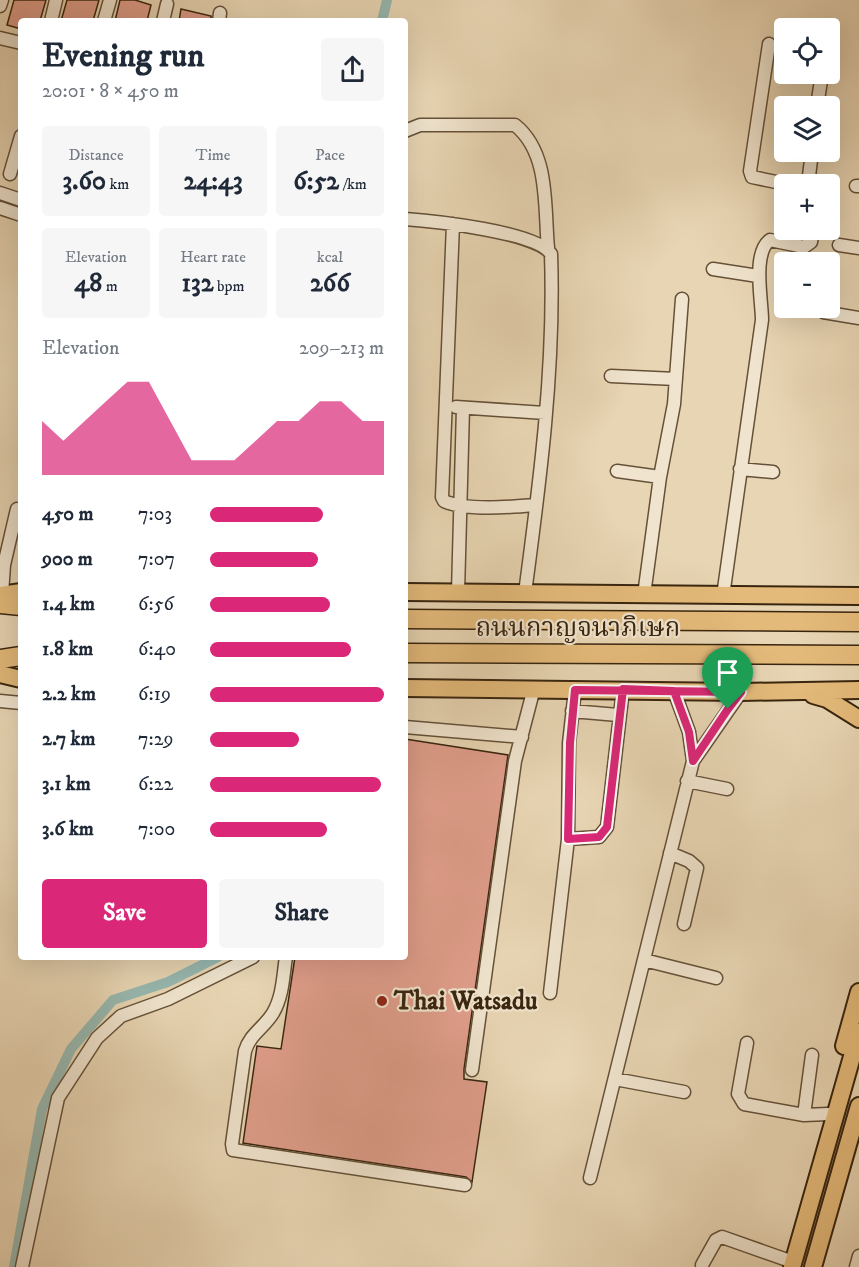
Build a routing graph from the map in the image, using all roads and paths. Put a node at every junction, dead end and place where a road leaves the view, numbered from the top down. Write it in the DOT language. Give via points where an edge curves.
graph roads {
  1 [pos="2,0"];
  2 [pos="56,0"];
  3 [pos="110,0"];
  4 [pos="167,4"];
  5 [pos="0,6"];
  6 [pos="52,18"];
  7 [pos="105,18"];
  8 [pos="163,18"];
  9 [pos="0,38"];
  10 [pos="18,42"];
  11 [pos="769,44"];
  12 [pos="408,130"];
  13 [pos="18,146"];
  14 [pos="10,174"];
  15 [pos="774,182"];
  16 [pos="0,193"];
  17 [pos="18,199"];
  18 [pos="0,208"];
  19 [pos="18,214"];
  20 [pos="408,219"];
  21 [pos="453,224"];
  22 [pos="811,240"];
  23 [pos="839,245"];
  24 [pos="548,248"];
  25 [pos="859,248"];
  26 [pos="713,269"];
  27 [pos="758,276"];
  28 [pos="682,299"];
  29 [pos="840,315"];
  30 [pos="859,318"];
  31 [pos="611,376"];
  32 [pos="676,379"];
  33 [pos="447,407"];
  34 [pos="463,408"];
  35 [pos="545,413"];
  36 [pos="740,469"];
  37 [pos="617,471"];
  38 [pos="773,472"];
  39 [pos="660,477"];
  40 [pos="460,505"];
  41 [pos="536,505"];
  42 [pos="17,509"];
  43 [pos="408,592"];
  44 [pos="458,592"];
  45 [pos="525,592"];
  46 [pos="18,593"];
  47 [pos="644,594"];
  48 [pos="723,596"];
  49 [pos="859,596"];
  50 [pos="1,598"];
  51 [pos="18,605"];
  52 [pos="408,619"];
  53 [pos="859,622"];
  54 [pos="408,653"];
  55 [pos="18,656"];
  56 [pos="859,656"];
  57 [pos="0,659"];
  58 [pos="0,674"];
  59 [pos="18,678"];
  60 [pos="408,688"];
  61 [pos="534,688"];
  62 [pos="623,689"];
  63 [pos="575,690"];
  64 [pos="859,690"];
  65 [pos="674,691"];
  66 [pos="800,691"];
  67 [pos="741,692"];
  68 [pos="0,701"];
  69 [pos="18,703"];
  70 [pos="572,711"];
  71 [pos="618,715"];
  72 [pos="859,719"];
  73 [pos="408,727"];
  74 [pos="522,736"];
  75 [pos="693,761"];
  76 [pos="687,781"];
  77 [pos="727,789"];
  78 [pos="568,839"];
  79 [pos="670,853"];
  80 [pos="684,924"];
  81 [pos="247,960"];
  82 [pos="286,960"];
  83 [pos="644,960"];
  84 [pos="716,978"];
  85 [pos="859,992"];
  86 [pos="550,993"];
  87 [pos="859,1032"];
  88 [pos="747,1043"];
  89 [pos="812,1055"];
  90 [pos="859,1061"];
  91 [pos="472,1070"];
  92 [pos="615,1079"];
  93 [pos="684,1092"];
  94 [pos="859,1106"];
  95 [pos="828,1114"];
  96 [pos="804,1115"];
  97 [pos="855,1137"];
  98 [pos="820,1164"];
  99 [pos="590,1178"];
  100 [pos="838,1179"];
  101 [pos="465,1185"];
  102 [pos="793,1264"];
  103 [pos="702,1265"];
  104 [pos="22,1267"];
  105 [pos="813,1267"];
  1 -- 5 [label="street"];
  2 -- 6 [label="street"];
  3 -- 7 [label="street"];
  4 -- 8 [label="street"];
  9 -- 10 [label="street"];
  11 -- 15 [label="street" via="750,171 752,177"];
  12 -- 24 [label="street" via="420,125 515,125 526,134 540,160"];
  13 -- 14 [label="street"];
  16 -- 17 [label="street"];
  18 -- 19 [label="street"];
  20 -- 21 [label="street"];
  21 -- 24 [label="street"];
  21 -- 33 [label="street"];
  22 -- 27 [label="street" via="804,247 767,242"];
  23 -- 25 [label="street"];
  24 -- 35 [label="street" via="553,295"];
  26 -- 27 [label="street"];
  27 -- 36 [label="street" via="762,320"];
  28 -- 32 [label="street"];
  29 -- 30 [label="street"];
  31 -- 32 [label="street"];
  32 -- 39 [label="street"];
  33 -- 34 [label="street"];
  33 -- 40 [label="street" via="442,497"];
  34 -- 35 [label="street"];
  34 -- 40 [label="street"];
  35 -- 41 [label="street"];
  36 -- 38 [label="street"];
  36 -- 48 [label="street"];
  37 -- 39 [label="street"];
  39 -- 47 [label="street"];
  40 -- 41 [label="street"];
  40 -- 44 [label="street"];
  41 -- 45 [label="street"];
  42 -- 50 [label="street"];
  43 -- 44 [label="main road"];
  44 -- 45 [label="main road"];
  45 -- 47 [label="main road"];
  46 -- 50 [label="main road"];
  47 -- 48 [label="main road"];
  48 -- 49 [label="main road"];
  50 -- 51 [label="highway"];
  52 -- 53 [label="highway, ถนนกาญจนาภิเษก"];
  54 -- 56 [label="highway, ถนนกาญจนาภิเษก"];
  55 -- 57 [label="highway"];
  58 -- 59 [label="main road"];
  60 -- 61 [label="main road"];
  61 -- 63 [label="main road"];
  61 -- 74 [label="street"];
  62 -- 63 [label="main road"];
  62 -- 65 [label="main road"];
  62 -- 71 [label="street"];
  63 -- 70 [label="street"];
  64 -- 66 [label="main road"];
  65 -- 67 [label="main road"];
  65 -- 75 [label="street" via="689,732"];
  66 -- 67 [label="main road"];
  66 -- 72 [label="main road" via="827,699"];
  67 -- 75 [label="street"];
  68 -- 69 [label="street"];
  70 -- 71 [label="street"];
  70 -- 78 [label="street"];
  71 -- 78 [label="street" via="604,834"];
  73 -- 74 [label="street"];
  74 -- 91 [label="street" via="515,761"];
  75 -- 76 [label="street"];
  76 -- 77 [label="street"];
  76 -- 79 [label="street"];
  78 -- 86 [label="street"];
  79 -- 80 [label="street" via="697,868"];
  79 -- 83 [label="street"];
  81 -- 104 [label="street" via="168,999 121,1016 97,1038 58,1098"];
  82 -- 101 [label="street" via="280,998 272,1015 248,1040 233,1150"];
  83 -- 84 [label="street"];
  83 -- 92 [label="street"];
  85 -- 95 [label="main road"];
  87 -- 98 [label="main road"];
  88 -- 96 [label="street" via="738,1094 744,1104"];
  89 -- 96 [label="street"];
  90 -- 100 [label="main road"];
  92 -- 93 [label="street"];
  92 -- 99 [label="street"];
  94 -- 97 [label="main road"];
  95 -- 96 [label="street"];
  95 -- 98 [label="main road"];
  97 -- 100 [label="main road"];
  98 -- 102 [label="main road"];
  100 -- 105 [label="main road"];
  102 -- 103 [label="street" via="722,1237 716,1240"];
}
